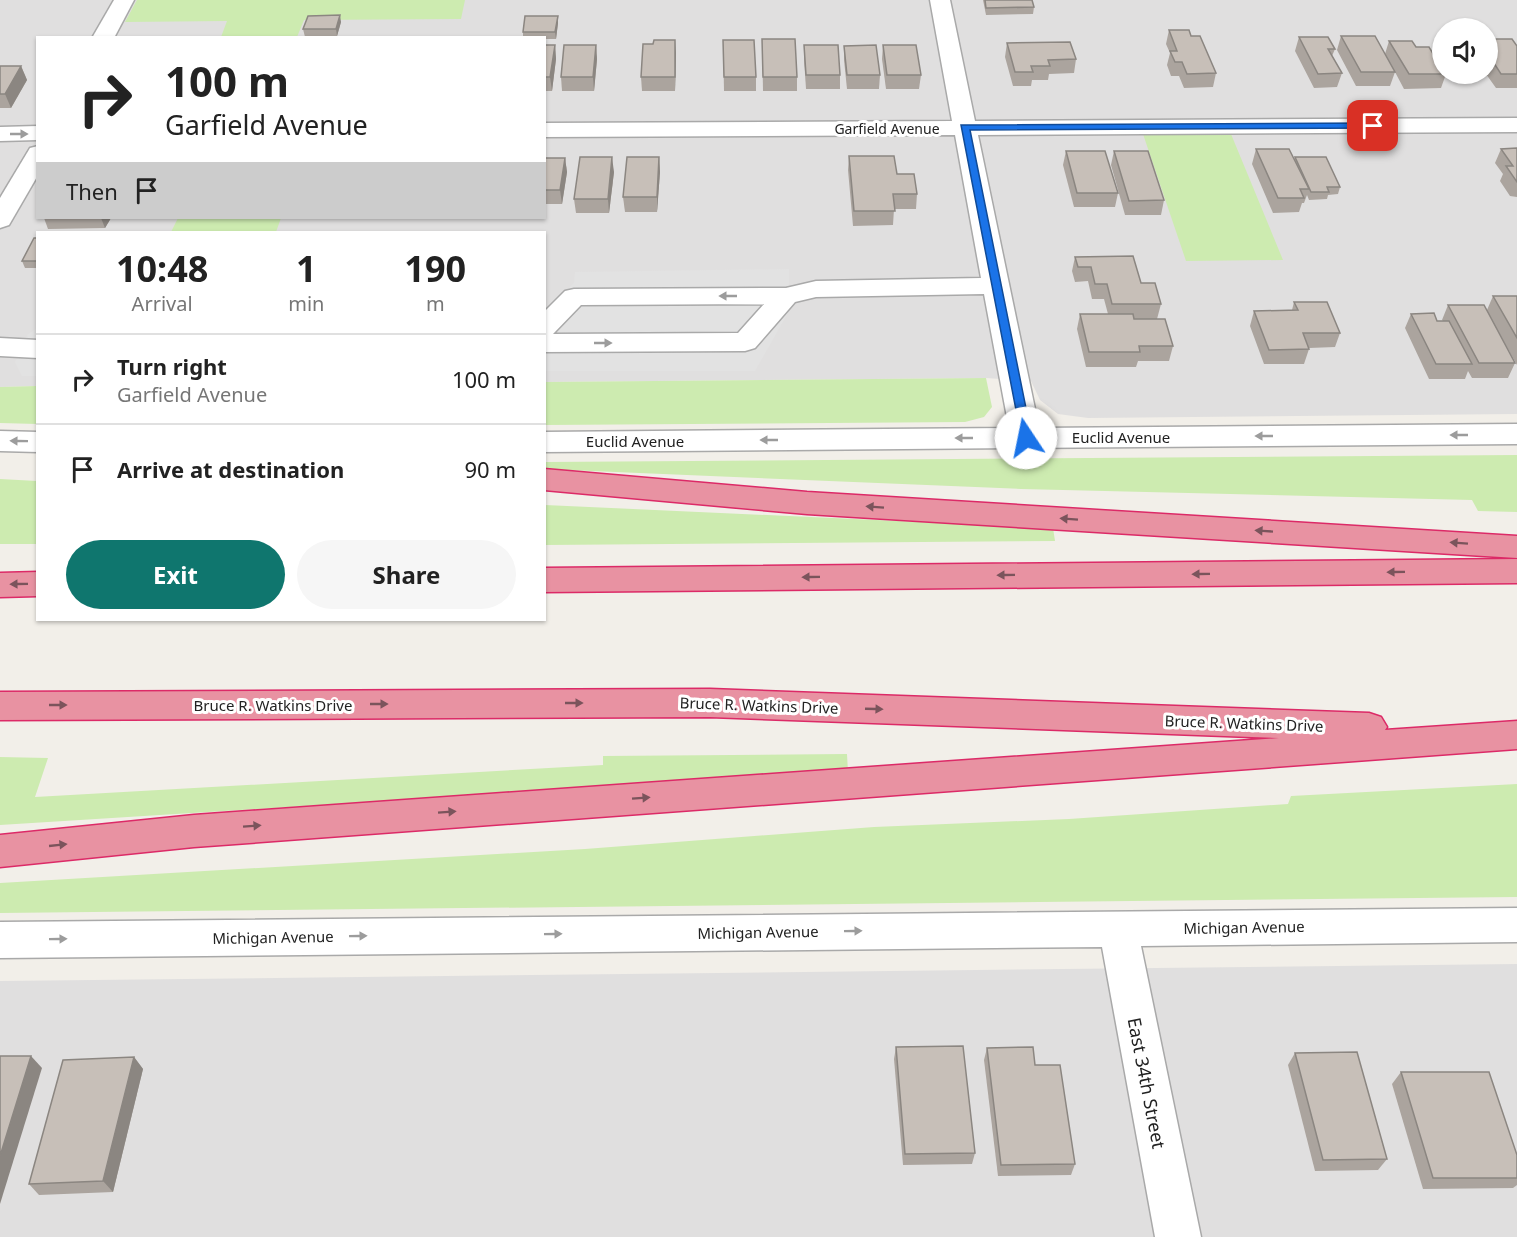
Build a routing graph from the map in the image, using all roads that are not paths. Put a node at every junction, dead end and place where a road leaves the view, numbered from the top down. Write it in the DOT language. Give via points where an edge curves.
graph roads {
  1 [pos="124,0"];
  2 [pos="940,0"];
  3 [pos="104,36"];
  4 [pos="1517,125"];
  5 [pos="964,127"];
  6 [pos="546,130"];
  7 [pos="0,134"];
  8 [pos="36,134"];
  9 [pos="36,157"];
  10 [pos="0,220"];
  11 [pos="996,286"];
  12 [pos="786,296"];
  13 [pos="546,326"];
  14 [pos="546,343"];
  15 [pos="1517,434"];
  16 [pos="1026,438"];
  17 [pos="0,441"];
  18 [pos="36,442"];
  19 [pos="546,442"];
  20 [pos="546,479"];
  21 [pos="1517,547"];
  22 [pos="1517,571"];
  23 [pos="546,580"];
  24 [pos="36,584"];
  25 [pos="0,585"];
  26 [pos="0,706"];
  27 [pos="1517,734"];
  28 [pos="0,851"];
  29 [pos="1517,925"];
  30 [pos="1118,928"];
  31 [pos="0,940"];
  32 [pos="1178,1237"];
  1 -- 3 [label="street"];
  2 -- 5 [label="street"];
  4 -- 5 [label="street, Garfield Avenue"];
  5 -- 6 [label="street, Garfield Avenue"];
  5 -- 11 [label="street"];
  7 -- 8 [label="street, one-way"];
  9 -- 10 [label="street"];
  11 -- 12 [label="street" via="816,289"];
  11 -- 16 [label="street"];
  12 -- 13 [label="street, one-way" via="574,297"];
  14 -- 12 [label="street, one-way" via="745,342"];
  15 -- 16 [label="street, Euclid Avenue, one-way"];
  16 -- 19 [label="street, Euclid Avenue, one-way"];
  18 -- 17 [label="street, one-way"];
  21 -- 20 [label="highway, one-way" via="807,503"];
  22 -- 23 [label="highway, one-way"];
  24 -- 25 [label="highway, one-way"];
  26 -- 27 [label="highway, Bruce R. Watkins Drive, one-way" via="710,703"];
  28 -- 27 [label="highway, one-way" via="194,831"];
  29 -- 30 [label="street, Michigan Avenue"];
  31 -- 30 [label="street, Michigan Avenue, one-way"];
  30 -- 32 [label="street, East 34th Street"];
}
